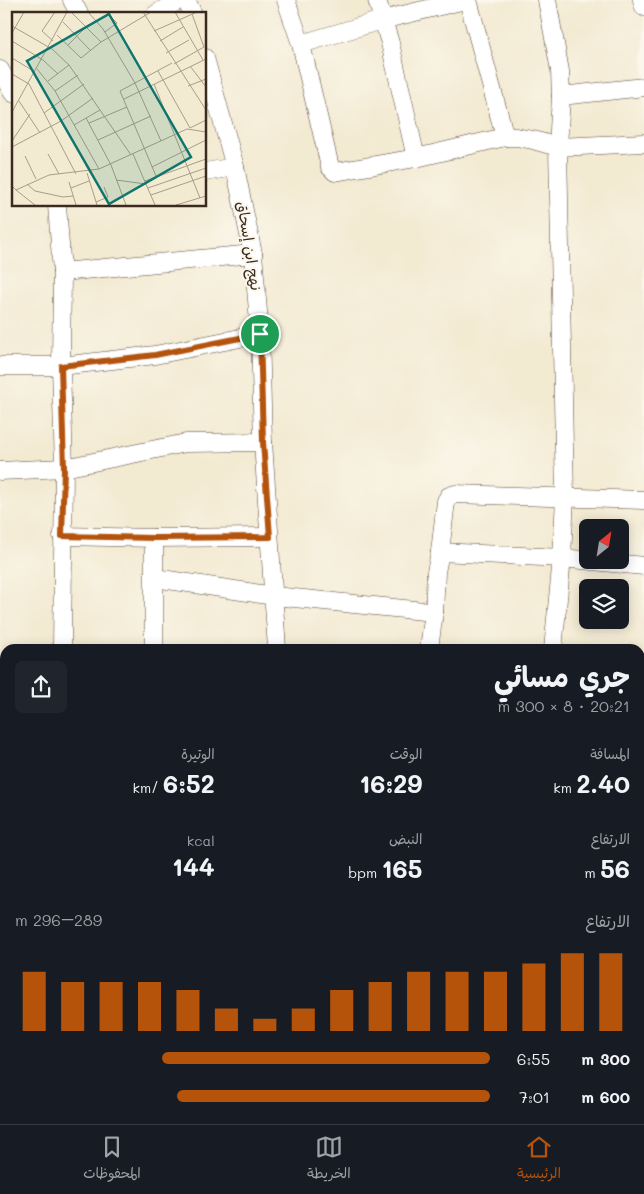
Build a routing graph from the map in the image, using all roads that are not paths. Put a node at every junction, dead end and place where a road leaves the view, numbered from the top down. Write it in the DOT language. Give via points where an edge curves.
graph roads {
  1 [pos="72,0"];
  2 [pos="179,0"];
  3 [pos="186,0"];
  4 [pos="286,0"];
  5 [pos="377,0"];
  6 [pos="467,0"];
  7 [pos="547,0"];
  8 [pos="642,0"];
  9 [pos="644,8"];
  10 [pos="78,12"];
  11 [pos="159,12"];
  12 [pos="192,12"];
  13 [pos="382,20"];
  14 [pos="301,44"];
  15 [pos="206,62"];
  16 [pos="0,70"];
  17 [pos="644,87"];
  18 [pos="12,91"];
  19 [pos="12,94"];
  20 [pos="561,96"];
  21 [pos="0,101"];
  22 [pos="505,137"];
  23 [pos="644,143"];
  24 [pos="558,147"];
  25 [pos="416,158"];
  26 [pos="235,167"];
  27 [pos="206,172"];
  28 [pos="57,206"];
  29 [pos="254,254"];
  30 [pos="62,272"];
  31 [pos="260,334"];
  32 [pos="0,366"];
  33 [pos="61,366"];
  34 [pos="263,442"];
  35 [pos="64,468"];
  36 [pos="0,471"];
  37 [pos="565,496"];
  38 [pos="644,500"];
  39 [pos="62,536"];
  40 [pos="270,537"];
  41 [pos="154,538"];
  42 [pos="440,552"];
  43 [pos="562,558"];
  44 [pos="644,566"];
  45 [pos="155,578"];
  46 [pos="274,596"];
  47 [pos="434,612"];
  48 [pos="62,644"];
  49 [pos="154,644"];
  50 [pos="277,644"];
  51 [pos="429,644"];
  52 [pos="553,644"];
  1 -- 10 [label="street"];
  2 -- 11 [label="street"];
  3 -- 12 [label="street"];
  4 -- 14 [label="street"];
  5 -- 13 [label="street"];
  6 -- 13 [label="street"];
  6 -- 22 [label="street"];
  7 -- 20 [label="street" via="558,58"];
  8 -- 9 [label="street"];
  13 -- 14 [label="street"];
  13 -- 25 [label="street"];
  14 -- 25 [label="street" via="332,170 339,172"];
  15 -- 26 [label="street, نهج ابن إسحاق"];
  16 -- 18 [label="street"];
  17 -- 20 [label="street"];
  19 -- 21 [label="street"];
  20 -- 24 [label="street"];
  22 -- 24 [label="street"];
  22 -- 25 [label="street"];
  23 -- 24 [label="street"];
  24 -- 37 [label="street"];
  26 -- 27 [label="street"];
  26 -- 29 [label="street, نهج ابن إسحاق"];
  28 -- 30 [label="street"];
  29 -- 30 [label="street"];
  29 -- 31 [label="street, نهج ابن إسحاق"];
  30 -- 33 [label="street"];
  31 -- 33 [label="street" via="155,355"];
  31 -- 34 [label="street, نهج ابن إسحاق"];
  32 -- 33 [label="street"];
  33 -- 35 [label="street"];
  34 -- 35 [label="street" via="186,443"];
  34 -- 40 [label="street, نهج ابن إسحاق"];
  35 -- 36 [label="street"];
  35 -- 39 [label="street"];
  37 -- 38 [label="street"];
  37 -- 42 [label="street" via="449,496"];
  37 -- 43 [label="street"];
  39 -- 41 [label="street"];
  39 -- 48 [label="street"];
  40 -- 41 [label="street"];
  40 -- 46 [label="street, نهج ابن إسحاق"];
  41 -- 45 [label="street"];
  42 -- 43 [label="street"];
  42 -- 47 [label="street"];
  43 -- 44 [label="street"];
  43 -- 52 [label="street"];
  45 -- 46 [label="street"];
  45 -- 49 [label="street"];
  46 -- 47 [label="street"];
  46 -- 50 [label="street, نهج ابن إسحاق"];
  47 -- 51 [label="street"];
}
